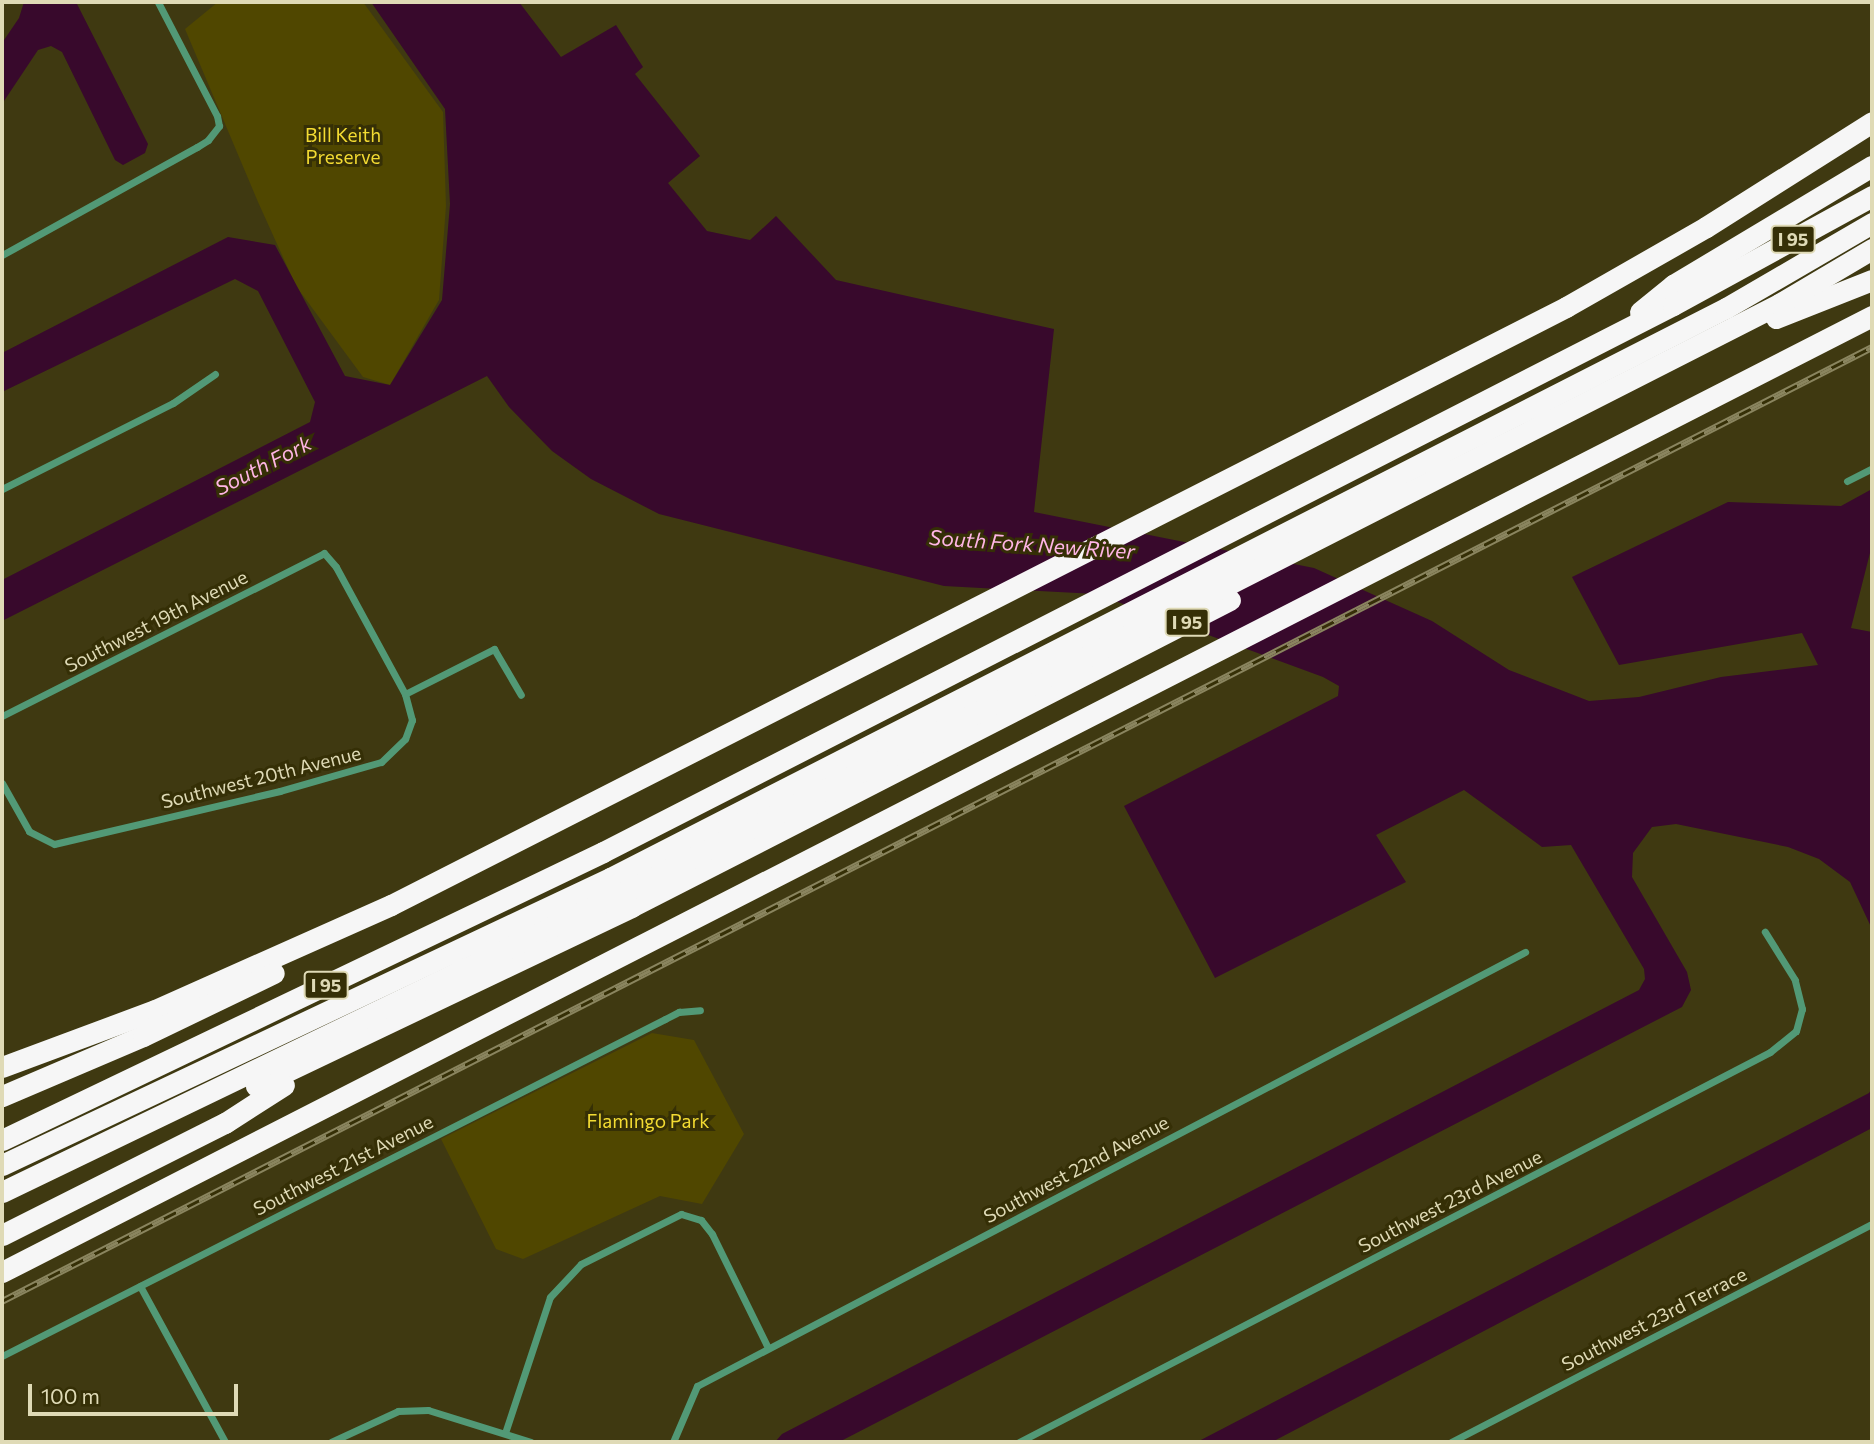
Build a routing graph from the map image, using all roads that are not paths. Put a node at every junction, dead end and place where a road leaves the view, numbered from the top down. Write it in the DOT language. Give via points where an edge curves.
graph roads {
  1 [pos="158,2"];
  2 [pos="1872,122"];
  3 [pos="1872,166"];
  4 [pos="1872,195"];
  5 [pos="1872,223"];
  6 [pos="1872,248"];
  7 [pos="2,255"];
  8 [pos="1872,261"];
  9 [pos="1710,274"];
  10 [pos="1872,280"];
  11 [pos="1872,316"];
  12 [pos="1776,318"];
  13 [pos="1734,324"];
  14 [pos="215,374"];
  15 [pos="1872,468"];
  16 [pos="1847,481"];
  17 [pos="2,489"];
  18 [pos="405,694"];
  19 [pos="521,695"];
  20 [pos="2,716"];
  21 [pos="2,783"];
  22 [pos="628,899"];
  23 [pos="391,905"];
  24 [pos="1765,932"];
  25 [pos="1525,953"];
  26 [pos="700,1010"];
  27 [pos="343,1046"];
  28 [pos="2,1067"];
  29 [pos="2,1096"];
  30 [pos="50,1119"];
  31 [pos="2,1132"];
  32 [pos="2,1140"];
  33 [pos="2,1165"];
  34 [pos="2,1192"];
  35 [pos="2,1203"];
  36 [pos="1872,1224"];
  37 [pos="2,1235"];
  38 [pos="70,1235"];
  39 [pos="2,1263"];
  40 [pos="2,1272"];
  41 [pos="140,1286"];
  42 [pos="768,1348"];
  43 [pos="2,1356"];
  44 [pos="505,1433"];
  45 [pos="225,1442"];
  46 [pos="331,1442"];
  47 [pos="531,1442"];
  48 [pos="674,1442"];
  49 [pos="1019,1442"];
  50 [pos="1451,1442"];
  1 -- 7 [label="street" via="219,126 197,147"];
  2 -- 23 [label="highway" via="1706,227 1522,329"];
  3 -- 9 [label="highway"];
  4 -- 9 [label="highway, I 95"];
  5 -- 13 [label="highway"];
  6 -- 13 [label="highway" via="1779,304"];
  8 -- 12 [label="highway, I 95"];
  9 -- 30 [label="highway, I 95" via="1673,285 1605,340 603,852"];
  10 -- 12 [label="highway"];
  11 -- 38 [label="highway"];
  12 -- 13 [label="highway, I 95"];
  13 -- 22 [label="highway, I 95"];
  13 -- 33 [label="highway" via="1190,583 610,878"];
  14 -- 17 [label="street" via="173,403"];
  15 -- 16 [label="street"];
  18 -- 19 [label="street" via="494,649"];
  18 -- 20 [label="street, Southwest 19th Avenue" via="324,553"];
  18 -- 21 [label="street, Southwest 20th Avenue" via="412,720 405,739 382,762 54,844 29,831"];
  22 -- 27 [label="highway, I 95"];
  22 -- 34 [label="highway"];
  23 -- 28 [label="highway" via="155,1010"];
  23 -- 29 [label="highway" via="319,950 185,1017"];
  24 -- 49 [label="street, Southwest 23rd Avenue" via="1795,980 1801,1009 1796,1031 1770,1052"];
  25 -- 42 [label="street, Southwest 22nd Avenue"];
  26 -- 41 [label="street, Southwest 21st Avenue" via="665,1019"];
  27 -- 35 [label="highway, I 95"];
  27 -- 37 [label="highway" via="225,1123"];
  30 -- 31 [label="highway"];
  30 -- 32 [label="highway, I 95"];
  36 -- 50 [label="street, Southwest 23rd Terrace"];
  38 -- 39 [label="highway"];
  38 -- 40 [label="highway"];
  41 -- 43 [label="street, Southwest 21st Avenue"];
  41 -- 45 [label="street"];
  42 -- 44 [label="street" via="712,1234 701,1220 681,1214 581,1264 550,1297"];
  42 -- 48 [label="street, Southwest 22nd Avenue" via="697,1386"];
  44 -- 46 [label="street" via="428,1410 398,1411"];
  44 -- 47 [label="street"];
}
